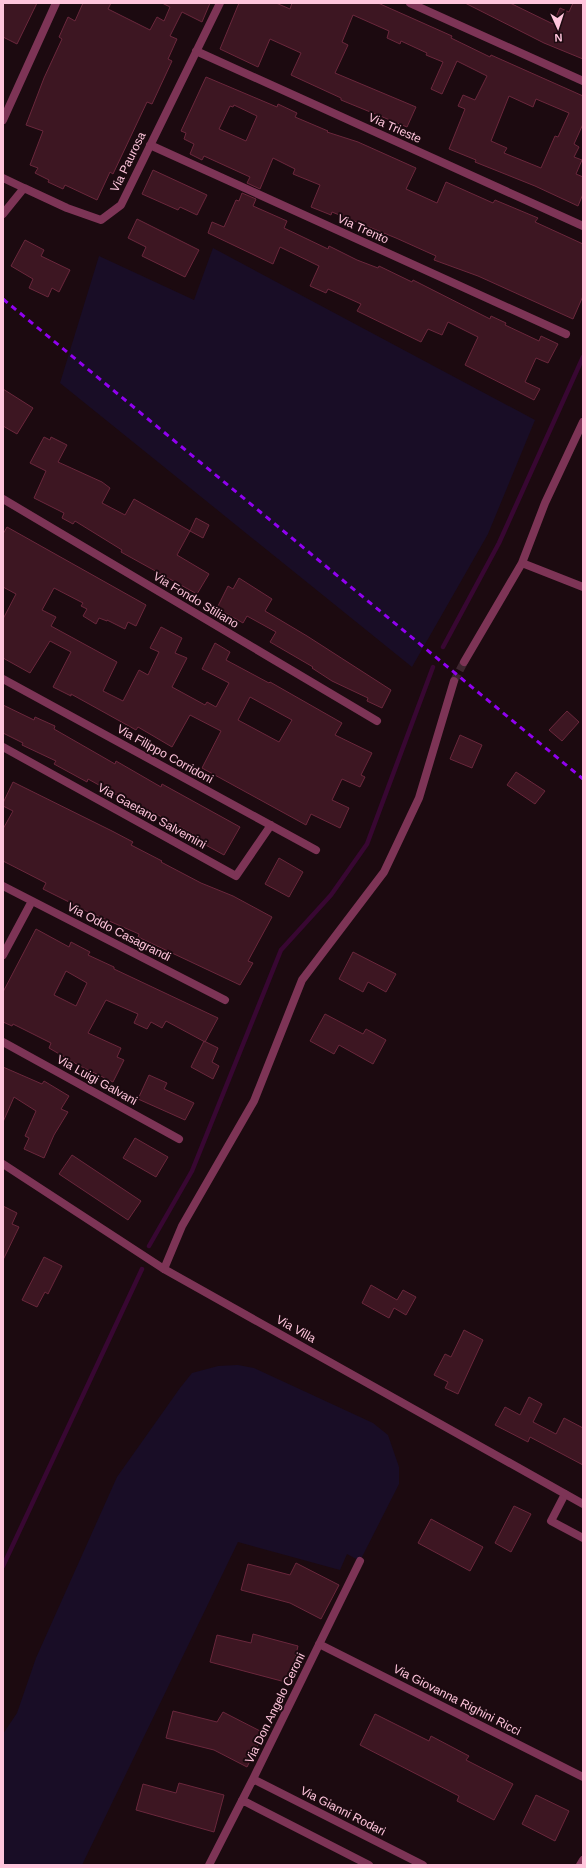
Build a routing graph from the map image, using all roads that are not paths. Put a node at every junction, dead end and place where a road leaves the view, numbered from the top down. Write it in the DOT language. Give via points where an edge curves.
graph roads {
  1 [pos="56,3"];
  2 [pos="220,3"];
  3 [pos="410,3"];
  4 [pos="196,52"];
  5 [pos="583,81"];
  6 [pos="3,120"];
  7 [pos="150,145"];
  8 [pos="3,178"];
  9 [pos="24,188"];
  10 [pos="3,214"];
  11 [pos="583,226"];
  12 [pos="566,334"];
  13 [pos="583,422"];
  14 [pos="3,499"];
  15 [pos="522,563"];
  16 [pos="583,587"];
  17 [pos="464,662"];
  18 [pos="3,679"];
  19 [pos="454,680"];
  20 [pos="377,721"];
  21 [pos="3,747"];
  22 [pos="270,825"];
  23 [pos="316,850"];
  24 [pos="3,886"];
  25 [pos="32,901"];
  26 [pos="3,955"];
  27 [pos="225,1000"];
  28 [pos="3,1042"];
  29 [pos="179,1139"];
  30 [pos="3,1164"];
  31 [pos="164,1269"];
  32 [pos="565,1494"];
  33 [pos="583,1504"];
  34 [pos="583,1538"];
  35 [pos="360,1561"];
  36 [pos="319,1644"];
  37 [pos="583,1777"];
  38 [pos="253,1779"];
  39 [pos="242,1800"];
  40 [pos="583,1860"];
  41 [pos="209,1865"];
  42 [pos="369,1865"];
  43 [pos="423,1865"];
  44 [pos="580,1865"];
  1 -- 6 [label="street"];
  2 -- 4 [label="street, Via Paurosa"];
  3 -- 5 [label="street"];
  4 -- 7 [label="street, Via Paurosa"];
  4 -- 11 [label="street, Via Trieste"];
  7 -- 9 [label="street, Via Paurosa" via="120,205 101,220"];
  7 -- 12 [label="street, Via Trento"];
  8 -- 9 [label="street"];
  9 -- 10 [label="street"];
  13 -- 15 [label="street" via="545,503"];
  14 -- 20 [label="street, Via Fondo Stiliano"];
  15 -- 16 [label="street"];
  15 -- 17 [label="street"];
  18 -- 22 [label="street, Via Filippo Corridoni"];
  19 -- 31 [label="street" via="419,798 384,872 302,980 254,1101 182,1226"];
  21 -- 22 [label="street, Via Gaetano Salvemini" via="236,876"];
  22 -- 23 [label="street, Via Filippo Corridoni"];
  24 -- 25 [label="street, Via Oddo Casagrandi"];
  25 -- 26 [label="street"];
  25 -- 27 [label="street, Via Oddo Casagrandi"];
  28 -- 29 [label="street, Via Luigi Galvani"];
  30 -- 31 [label="street, Via Villa"];
  31 -- 32 [label="street, Via Villa"];
  32 -- 33 [label="street, Via Villa"];
  32 -- 34 [label="street" via="551,1520"];
  35 -- 36 [label="street, Via Don Angelo Ceroni"];
  36 -- 37 [label="street, Via Giovanna Righini Ricci"];
  36 -- 38 [label="street, Via Don Angelo Ceroni"];
  38 -- 39 [label="street, Via Don Angelo Ceroni"];
  38 -- 43 [label="street, Via Gianni Rodari"];
  39 -- 41 [label="street, Via Don Angelo Ceroni"];
  39 -- 42 [label="street"];
  40 -- 44 [label="street"];
}
